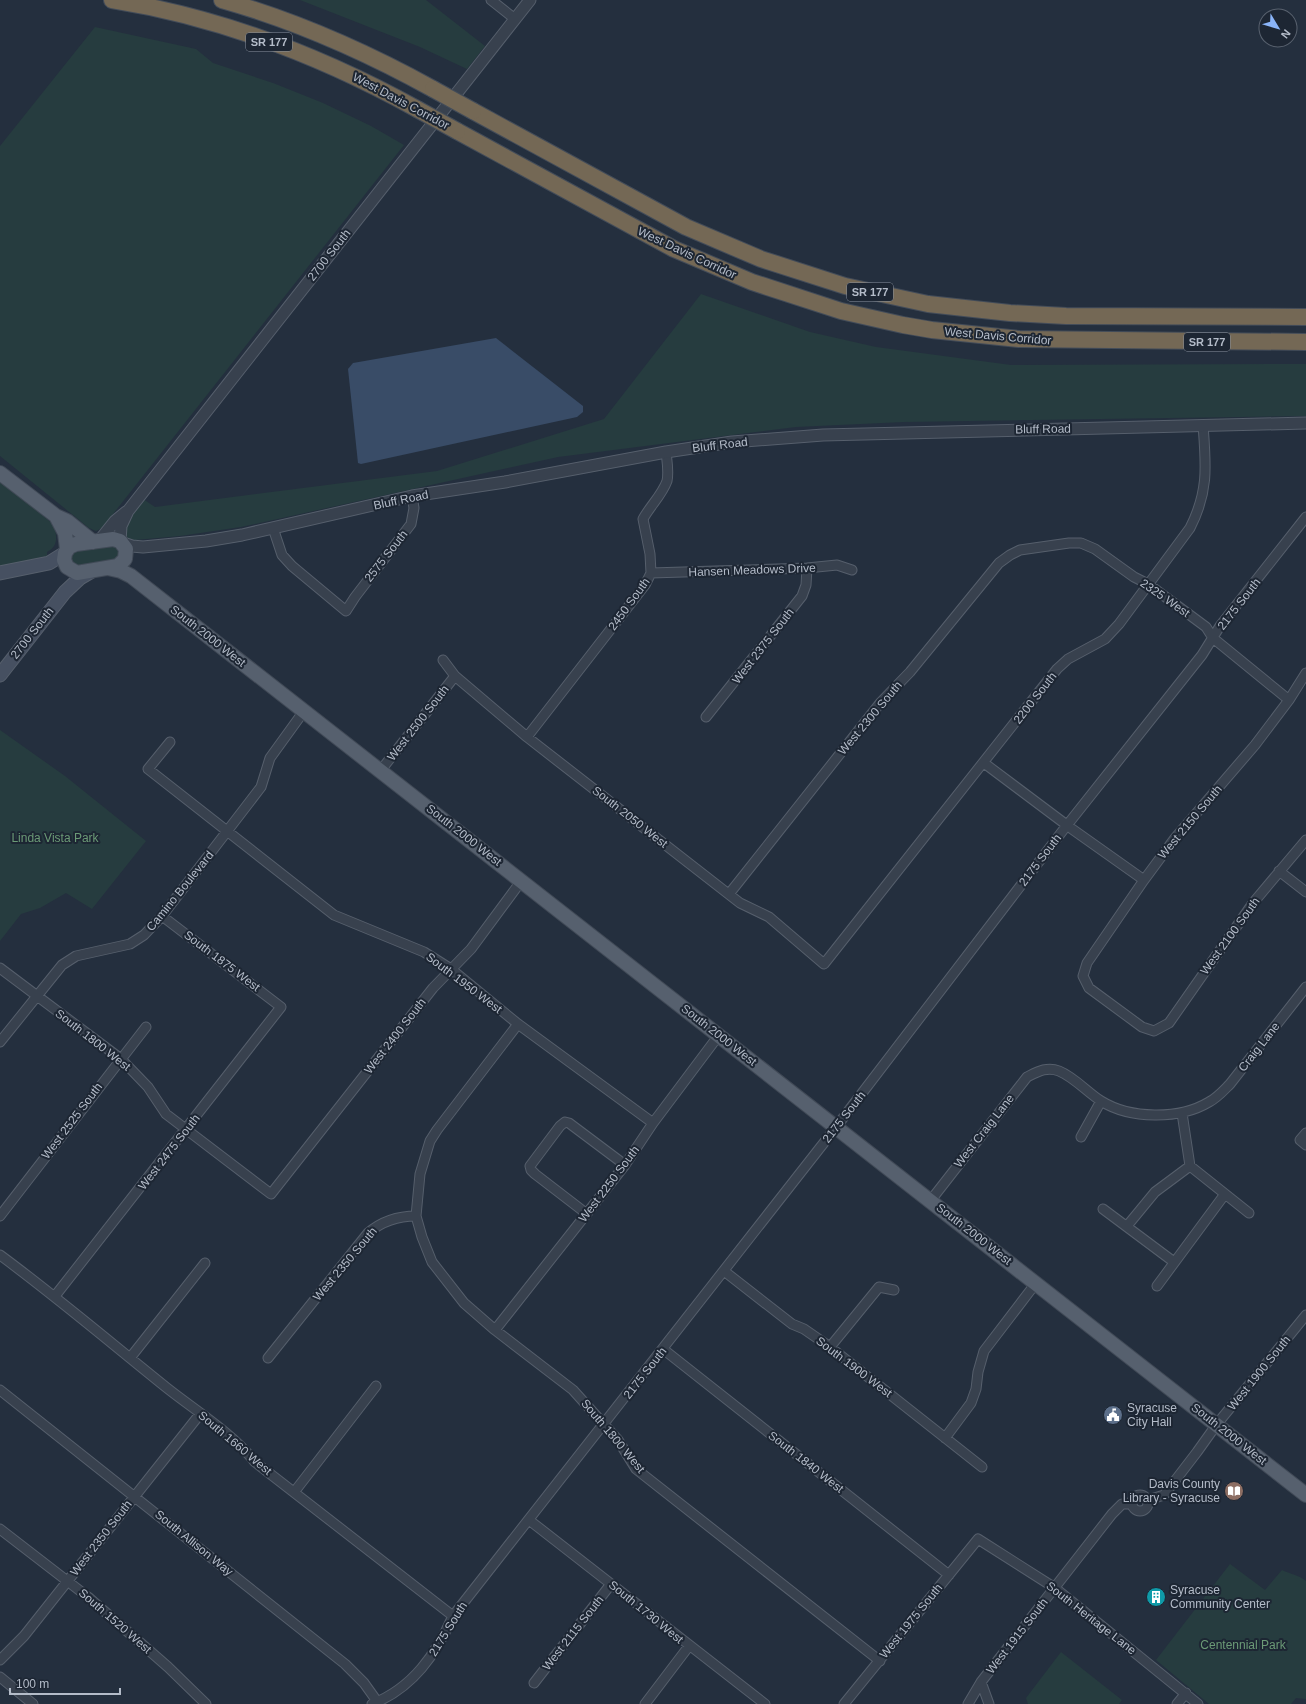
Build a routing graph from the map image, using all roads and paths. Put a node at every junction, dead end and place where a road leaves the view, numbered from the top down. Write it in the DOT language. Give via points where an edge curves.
graph roads {
  1 [pos="112,0"];
  2 [pos="222,0"];
  3 [pos="491,0"];
  4 [pos="530,0"];
  5 [pos="515,19"];
  6 [pos="1306,317"];
  7 [pos="1306,342"];
  8 [pos="1306,424"];
  9 [pos="1203,425"];
  10 [pos="666,452"];
  11 [pos="0,473"];
  12 [pos="412,496"];
  13 [pos="128,511"];
  14 [pos="56,516"];
  15 [pos="1306,518"];
  16 [pos="273,528"];
  17 [pos="96,541"];
  18 [pos="124,550"];
  19 [pos="1020,550"];
  20 [pos="66,551"];
  21 [pos="43,564"];
  22 [pos="108,568"];
  23 [pos="807,568"];
  24 [pos="68,569"];
  25 [pos="852,570"];
  26 [pos="94,571"];
  27 [pos="0,573"];
  28 [pos="650,573"];
  29 [pos="131,576"];
  30 [pos="1148,584"];
  31 [pos="64,592"];
  32 [pos="1213,638"];
  33 [pos="443,660"];
  34 [pos="1306,673"];
  35 [pos="0,675"];
  36 [pos="455,676"];
  37 [pos="1289,700"];
  38 [pos="304,711"];
  39 [pos="706,718"];
  40 [pos="527,737"];
  41 [pos="170,742"];
  42 [pos="984,763"];
  43 [pos="381,770"];
  44 [pos="1067,825"];
  45 [pos="228,831"];
  46 [pos="1306,840"];
  47 [pos="1279,872"];
  48 [pos="522,880"];
  49 [pos="1144,880"];
  50 [pos="1306,892"];
  51 [pos="729,894"];
  52 [pos="162,916"];
  53 [pos="824,964"];
  54 [pos="0,968"];
  55 [pos="450,969"];
  56 [pos="1083,976"];
  57 [pos="1306,986"];
  58 [pos="36,996"];
  59 [pos="281,1007"];
  60 [pos="518,1024"];
  61 [pos="146,1027"];
  62 [pos="719,1035"];
  63 [pos="0,1042"];
  64 [pos="120,1059"];
  65 [pos="1101,1101"];
  66 [pos="1182,1112"];
  67 [pos="653,1123"];
  68 [pos="835,1128"];
  69 [pos="186,1130"];
  70 [pos="1081,1137"];
  71 [pos="625,1165"];
  72 [pos="1190,1166"];
  73 [pos="271,1194"];
  74 [pos="1225,1194"];
  75 [pos="931,1200"];
  76 [pos="1103,1209"];
  77 [pos="1249,1213"];
  78 [pos="587,1214"];
  79 [pos="0,1216"];
  80 [pos="416,1216"];
  81 [pos="1127,1226"];
  82 [pos="0,1254"];
  83 [pos="1174,1262"];
  84 [pos="205,1264"];
  85 [pos="724,1271"];
  86 [pos="1036,1283"];
  87 [pos="1156,1286"];
  88 [pos="894,1290"];
  89 [pos="55,1296"];
  90 [pos="1306,1315"];
  91 [pos="495,1330"];
  92 [pos="830,1347"];
  93 [pos="663,1349"];
  94 [pos="130,1358"];
  95 [pos="268,1358"];
  96 [pos="376,1386"];
  97 [pos="0,1390"];
  98 [pos="200,1414"];
  99 [pos="603,1424"];
  100 [pos="1217,1424"];
  101 [pos="945,1438"];
  102 [pos="982,1467"];
  103 [pos="295,1492"];
  104 [pos="134,1495"];
  105 [pos="1306,1495"];
  106 [pos="1132,1504"];
  107 [pos="528,1520"];
  108 [pos="0,1529"];
  109 [pos="978,1539"];
  110 [pos="949,1575"];
  111 [pos="66,1581"];
  112 [pos="611,1584"];
  113 [pos="1055,1588"];
  114 [pos="453,1616"];
  115 [pos="689,1646"];
  116 [pos="0,1660"];
  117 [pos="880,1661"];
  118 [pos="0,1677"];
  119 [pos="981,1682"];
  120 [pos="534,1683"];
  121 [pos="1186,1693"];
  122 [pos="376,1703"];
  123 [pos="32,1704"];
  124 [pos="206,1704"];
  125 [pos="645,1704"];
  126 [pos="765,1704"];
  127 [pos="844,1704"];
  128 [pos="968,1704"];
  129 [pos="989,1704"];
  130 [pos="1177,1704"];
  131 [pos="1198,1704"];
  1 -- 7 [label="highway, West Davis Corridor / SR 177, bridge" via="187,16 274,43 352,76 674,249 752,282 841,311 932,330 1019,339"];
  2 -- 6 [label="highway, West Davis Corridor / SR 177, bridge" via="278,18 385,64 686,227 761,259 845,286 928,304 1010,314"];
  3 -- 5 [label="street"];
  4 -- 5 [label="street, 2700 South"];
  5 -- 13 [label="street, 2700 South"];
  8 -- 9 [label="street, Bluff Road"];
  9 -- 10 [label="street, Bluff Road" via="823,435 732,442"];
  9 -- 30 [label="street, 2200 South" via="1206,469 1198,512 1190,528"];
  10 -- 12 [label="street, Bluff Road" via="505,482"];
  10 -- 28 [label="street, 2450 South" via="667,480 643,519 650,554"];
  11 -- 14 [label="main road"];
  12 -- 16 [label="street, Bluff Road"];
  12 -- 16 [label="street, 2575 South" via="414,508 411,524 346,611 282,555"];
  13 -- 17 [label="street"];
  13 -- 18 [label="street" via="122,523"];
  14 -- 17 [label="main road"];
  14 -- 20 [label="main road" via="65,533"];
  15 -- 32 [label="street, 2175 South"];
  16 -- 18 [label="street, Bluff Road" via="224,538"];
  17 -- 18 [label="main road" via="113,539"];
  17 -- 20 [label="main road" via="76,544"];
  18 -- 22 [label="main road" via="118,566"];
  18 -- 29 [label="main road"];
  19 -- 30 [label="street, 2325 West" via="1069,542 1081,543 1096,549 1134,577"];
  19 -- 51 [label="street, West 2300 South" via="999,563 910,672 881,702"];
  20 -- 21 [label="main road" via="55,560"];
  20 -- 24 [label="main road" via="64,560"];
  21 -- 24 [label="main road" via="54,564"];
  21 -- 27 [label="main road"];
  22 -- 26 [label="main road"];
  22 -- 29 [label="main road, South 2000 West"];
  23 -- 25 [label="street, Hansen Meadows Drive" via="836,566"];
  23 -- 28 [label="street, Hansen Meadows Drive"];
  23 -- 39 [label="street, West 2375 South" via="806,585 802,596"];
  24 -- 26 [label="main road" via="77,573"];
  24 -- 31 [label="main road, 2700 South" via="68,582"];
  26 -- 31 [label="main road, 2700 South" via="80,578"];
  28 -- 40 [label="street, 2450 South" via="645,585"];
  29 -- 38 [label="main road, South 2000 West"];
  30 -- 32 [label="street, 2325 West" via="1206,627"];
  30 -- 42 [label="street, 2200 South" via="1105,639 1068,659 1057,669"];
  31 -- 35 [label="main road, 2700 South"];
  32 -- 37 [label="street, 2325 West"];
  32 -- 44 [label="street, 2175 South"];
  33 -- 36 [label="street, South 2050 West"];
  34 -- 37 [label="street, West 2150 South"];
  36 -- 40 [label="street, South 2050 West"];
  36 -- 43 [label="street, West 2500 South"];
  37 -- 49 [label="street, West 2150 South" via="1255,745 1175,838"];
  38 -- 43 [label="main road, South 2000 West"];
  38 -- 45 [label="street, Camino Boulevard" via="270,758 261,787"];
  40 -- 51 [label="street, South 2050 West"];
  41 -- 45 [label="street, South 1950 West" via="148,769"];
  42 -- 44 [label="street"];
  42 -- 53 [label="street, 2200 South"];
  43 -- 48 [label="main road, South 2000 West"];
  44 -- 49 [label="street"];
  44 -- 68 [label="street, 2175 South"];
  45 -- 52 [label="street, Camino Boulevard"];
  45 -- 55 [label="street, South 1950 West" via="334,915 424,952"];
  46 -- 47 [label="street, West 2100 South"];
  47 -- 50 [label="street"];
  47 -- 56 [label="street, West 2100 South" via="1252,903 1168,1023 1154,1031 1142,1027 1089,988"];
  48 -- 55 [label="street, West 2400 South" via="472,949"];
  48 -- 62 [label="main road, South 2000 West"];
  49 -- 56 [label="street, West 2150 South" via="1087,964"];
  51 -- 53 [label="street, South 2050 West" via="740,903 769,917"];
  52 -- 58 [label="street, Camino Boulevard" via="144,935 130,944 76,956 62,965"];
  52 -- 59 [label="street, South 1875 West"];
  54 -- 58 [label="street, South 1800 West"];
  55 -- 60 [label="street, South 1950 West"];
  55 -- 73 [label="street, West 2400 South"];
  57 -- 66 [label="street, Craig Lane" via="1230,1084 1209,1103"];
  58 -- 63 [label="street, Camino Boulevard"];
  58 -- 64 [label="street, South 1800 West"];
  59 -- 69 [label="street, West 2475 South"];
  60 -- 67 [label="street, South 1950 West"];
  60 -- 80 [label="street" via="430,1141 420,1174"];
  61 -- 64 [label="street, West 2525 South"];
  62 -- 67 [label="street, West 2250 South"];
  62 -- 68 [label="main road, South 2000 West"];
  64 -- 69 [label="street, South 1800 West" via="148,1087 166,1114"];
  64 -- 79 [label="street, West 2525 South"];
  65 -- 66 [label="street" via="1115,1108 1142,1115"];
  65 -- 70 [label="street"];
  65 -- 75 [label="street, West Craig Lane" via="1059,1071 1044,1069 1027,1077"];
  66 -- 72 [label="street"];
  67 -- 71 [label="street, West 2250 South"];
  68 -- 75 [label="main road, South 2000 West"];
  68 -- 85 [label="street, 2175 South"];
  69 -- 73 [label="street, South 1800 West"];
  69 -- 89 [label="street, West 2475 South"];
  71 -- 78 [label="street, West 2250 South"];
  71 -- 78 [label="street" via="569,1123 565,1122 560,1126 530,1166 531,1170"];
  72 -- 74 [label="street"];
  72 -- 81 [label="street" via="1156,1192"];
  74 -- 77 [label="street"];
  74 -- 83 [label="street"];
  75 -- 86 [label="main road, South 2000 West"];
  76 -- 81 [label="street"];
  78 -- 91 [label="street, West 2250 South"];
  80 -- 91 [label="street, South 1800 West" via="432,1262 464,1303"];
  80 -- 95 [label="street, West 2350 South" via="389,1220 368,1234"];
  81 -- 83 [label="street"];
  82 -- 89 [label="street, South 1660 West"];
  83 -- 87 [label="street"];
  84 -- 94 [label="street"];
  85 -- 92 [label="street, South 1900 West" via="792,1324"];
  85 -- 93 [label="street, 2175 South"];
  86 -- 100 [label="main road, South 2000 West"];
  86 -- 101 [label="street" via="984,1351 971,1403"];
  88 -- 92 [label="street" via="879,1287"];
  89 -- 94 [label="street, South 1660 West"];
  90 -- 100 [label="street, West 1900 South"];
  91 -- 99 [label="street, South 1800 West" via="573,1390"];
  92 -- 101 [label="street, South 1900 West"];
  93 -- 99 [label="street, 2175 South"];
  93 -- 110 [label="street, South 1840 West"];
  94 -- 98 [label="street, South 1660 West"];
  96 -- 103 [label="street"];
  97 -- 104 [label="street, South Allison Way"];
  98 -- 103 [label="street, South 1660 West"];
  98 -- 104 [label="street, West 2350 South"];
  99 -- 107 [label="street, 2175 South"];
  99 -- 117 [label="street, South 1800 West" via="618,1440 636,1469"];
  100 -- 105 [label="main road, South 2000 West"];
  100 -- 106 [label="street, West 1900 South" via="1164,1495 1148,1500 1148,1505 1142,1511 1137,1510"];
  101 -- 102 [label="street, South 1900 West"];
  103 -- 114 [label="street, South 1660 West"];
  104 -- 111 [label="street, West 2350 South"];
  104 -- 122 [label="street, South Allison Way" via="345,1664 364,1683"];
  106 -- 113 [label="street, West 1915 South" via="1122,1504 1112,1514"];
  107 -- 112 [label="street, South 1730 West"];
  107 -- 114 [label="street, 2175 South"];
  108 -- 111 [label="street, South 1520 West"];
  109 -- 110 [label="street, West 1975 South"];
  109 -- 113 [label="street, South Heritage Lane"];
  110 -- 117 [label="street, West 1975 South"];
  111 -- 116 [label="street, West 2350 South" via="24,1636"];
  111 -- 124 [label="street, South 1520 West" via="168,1667"];
  112 -- 115 [label="street, South 1730 West"];
  112 -- 120 [label="street, West 2115 South"];
  113 -- 119 [label="street, West 1915 South"];
  113 -- 121 [label="street, South Heritage Lane"];
  114 -- 122 [label="street, 2175 South" via="434,1654 422,1668 402,1688"];
  115 -- 125 [label="street"];
  115 -- 126 [label="street, South 1730 West"];
  117 -- 127 [label="street, West 1975 South"];
  118 -- 123 [label="street"];
  119 -- 128 [label="street, West 1915 South"];
  119 -- 129 [label="street, West 1915 South"];
  121 -- 130 [label="street"];
  121 -- 131 [label="street, South Heritage Lane"];
}
